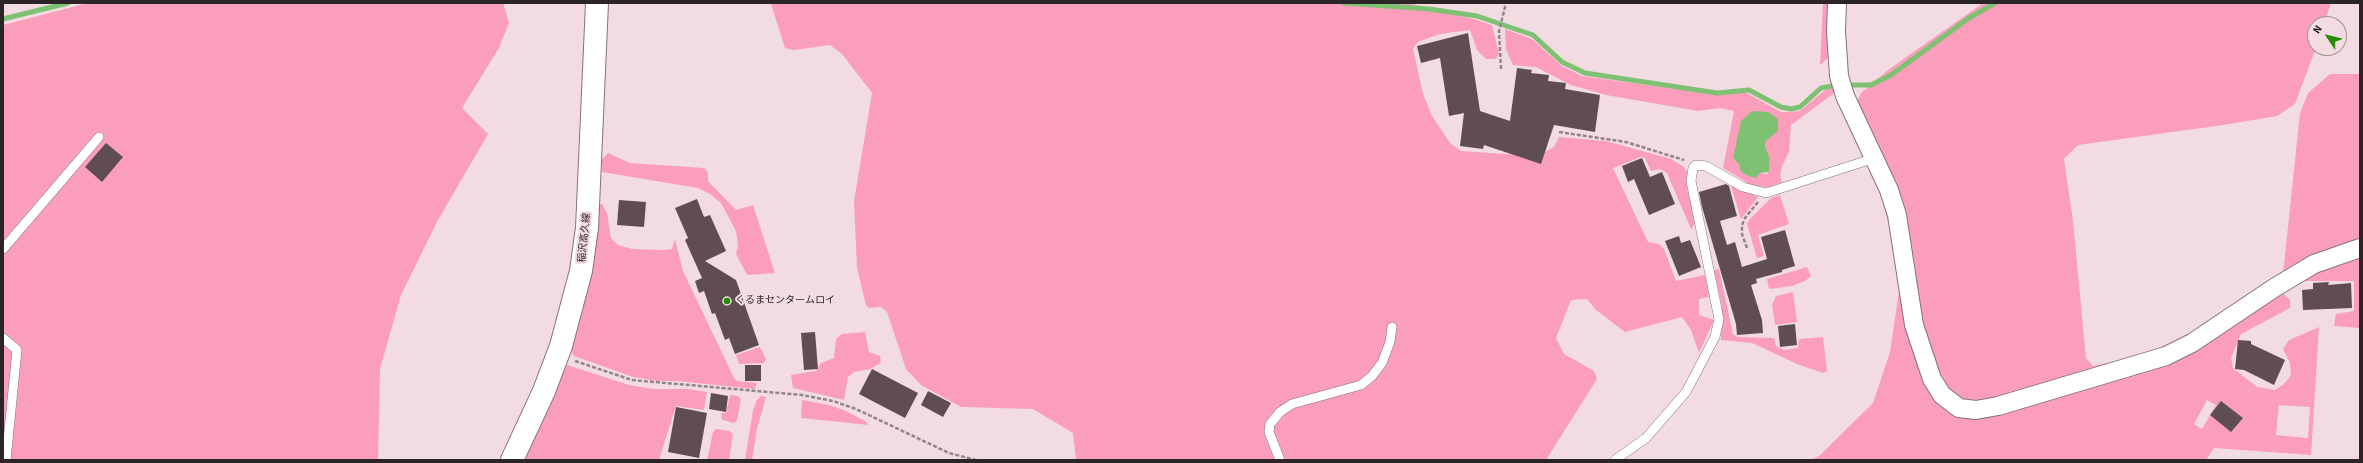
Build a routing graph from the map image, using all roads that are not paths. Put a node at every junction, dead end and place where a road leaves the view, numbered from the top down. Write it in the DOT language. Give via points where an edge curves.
graph roads {
  1 [pos="597,3"];
  2 [pos="1837,3"];
  3 [pos="99,137"];
  4 [pos="1875,158"];
  5 [pos="2360,248"];
  6 [pos="3,249"];
  7 [pos="1392,327"];
  8 [pos="3,338"];
  9 [pos="6,460"];
  10 [pos="512,460"];
  11 [pos="1280,460"];
  12 [pos="1615,460"];
  1 -- 10 [label="main road, 稲沢高久線" via="587,228 581,271 544,391"];
  2 -- 4 [label="street" via="1839,76 1845,96"];
  3 -- 6 [label="lane"];
  4 -- 5 [label="street" via="1897,215 1914,325 1932,379 1942,395 1959,408 1976,410 1998,406 2166,356 2192,343 2314,264"];
  4 -- 12 [label="lane" via="1766,193 1744,187 1706,166 1696,165 1693,168 1691,181 1718,319 1715,337 1686,392 1646,438"];
  7 -- 11 [label="lane" via="1390,342 1382,363 1361,385 1292,404 1280,412 1270,424 1270,432"];
  8 -- 9 [label="lane" via="17,350"];
}
